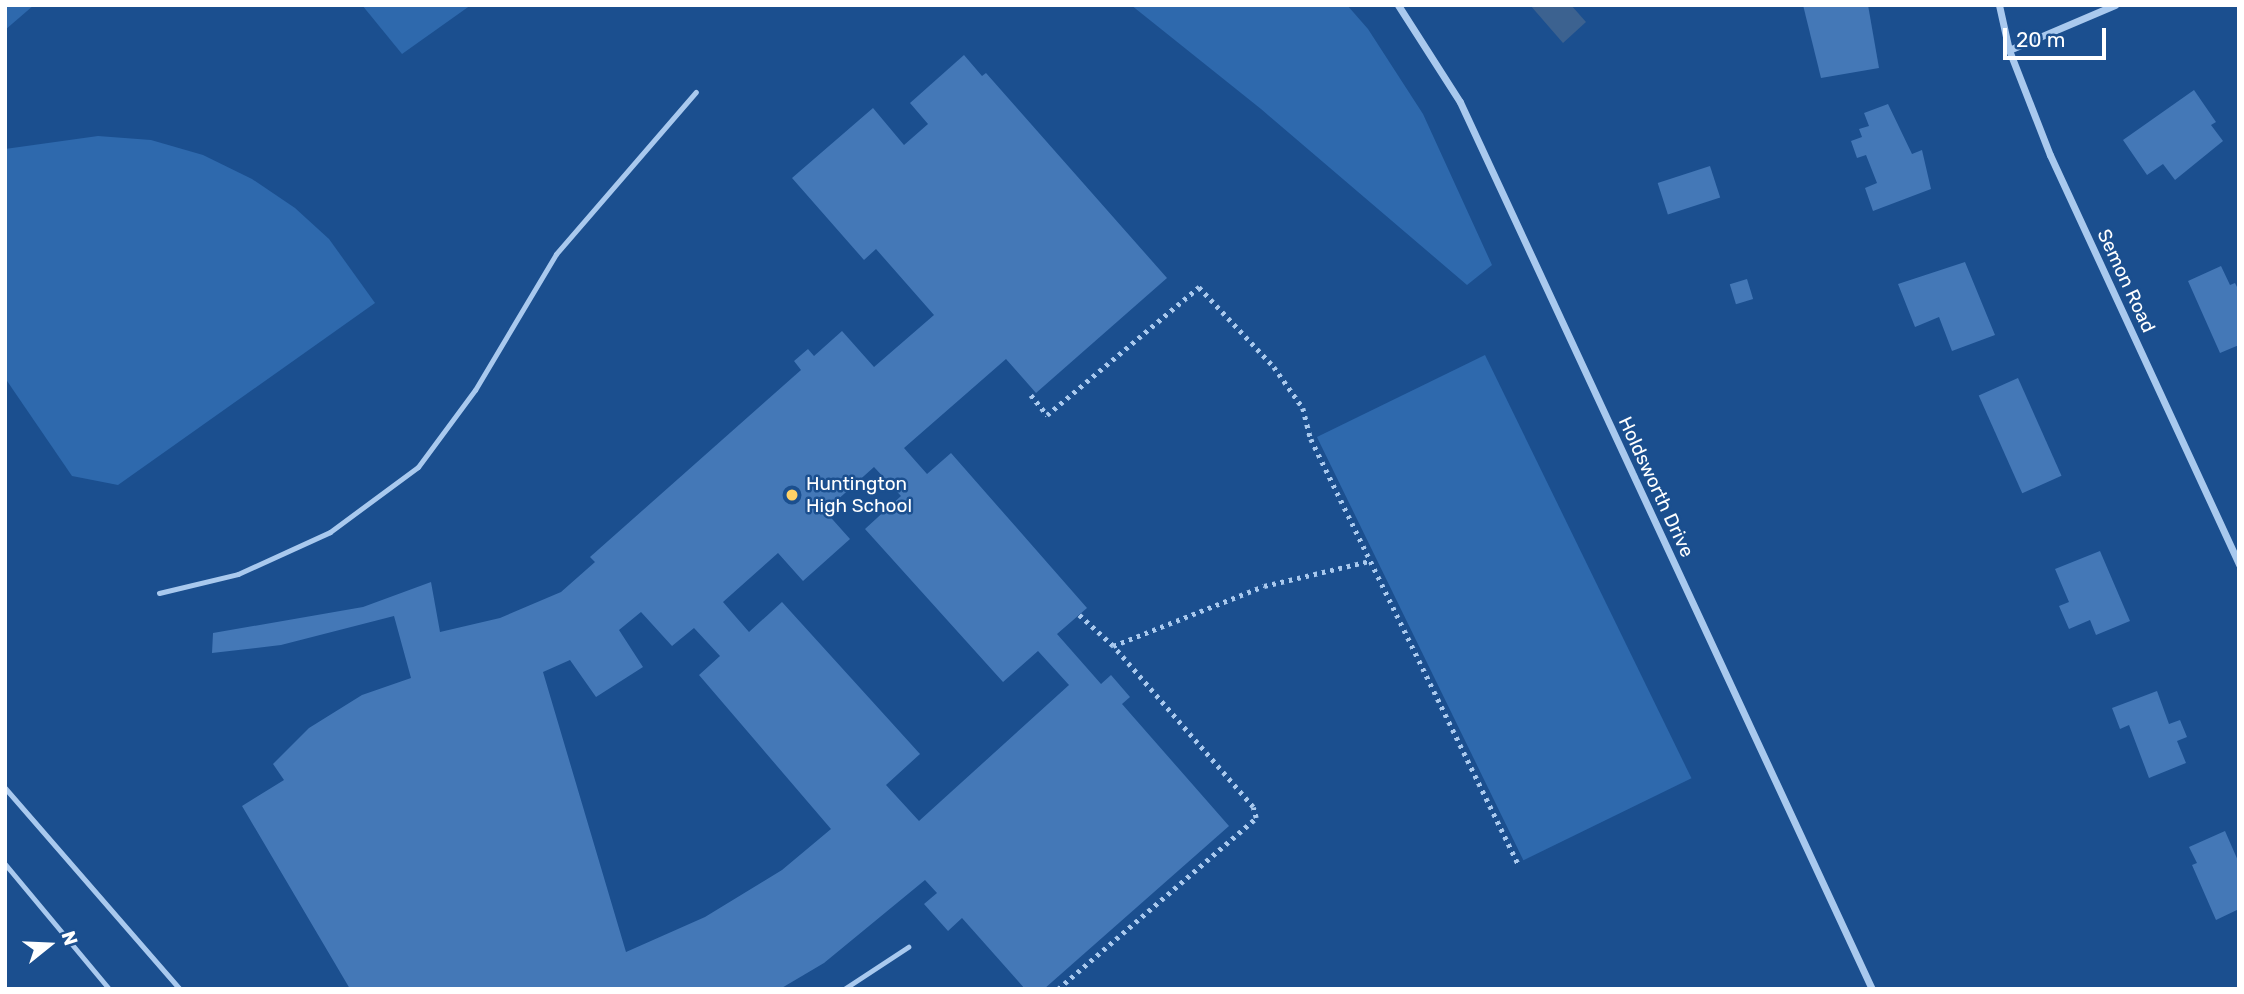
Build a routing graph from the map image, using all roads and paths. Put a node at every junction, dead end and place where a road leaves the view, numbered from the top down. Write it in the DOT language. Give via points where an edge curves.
graph roads {
  1 [pos="1398,5"];
  2 [pos="1999,5"];
  3 [pos="2115,5"];
  4 [pos="2009,50"];
  5 [pos="696,93"];
  6 [pos="1031,395"];
  7 [pos="1370,561"];
  8 [pos="2239,564"];
  9 [pos="159,593"];
  10 [pos="1079,615"];
  11 [pos="1113,646"];
  12 [pos="5,788"];
  13 [pos="1518,863"];
  14 [pos="5,864"];
  15 [pos="908,947"];
  16 [pos="109,989"];
  17 [pos="180,989"];
  18 [pos="844,989"];
  19 [pos="1058,989"];
  20 [pos="1872,989"];
  1 -- 20 [label="street, Holdsworth Drive" via="1460,102"];
  2 -- 4 [label="street, Semon Road"];
  3 -- 4 [label="street"];
  4 -- 8 [label="street, Semon Road" via="2050,155"];
  5 -- 9 [label="lane" via="556,254 475,390 418,467 330,532 238,574"];
  6 -- 7 [label="path" via="1047,415 1199,287 1274,367 1303,408 1311,439"];
  7 -- 11 [label="path" via="1264,586"];
  7 -- 13 [label="path"];
  10 -- 11 [label="path"];
  11 -- 19 [label="path" via="1253,807 1256,818"];
  12 -- 17 [label="lane"];
  14 -- 16 [label="lane"];
  15 -- 18 [label="lane"];
}
